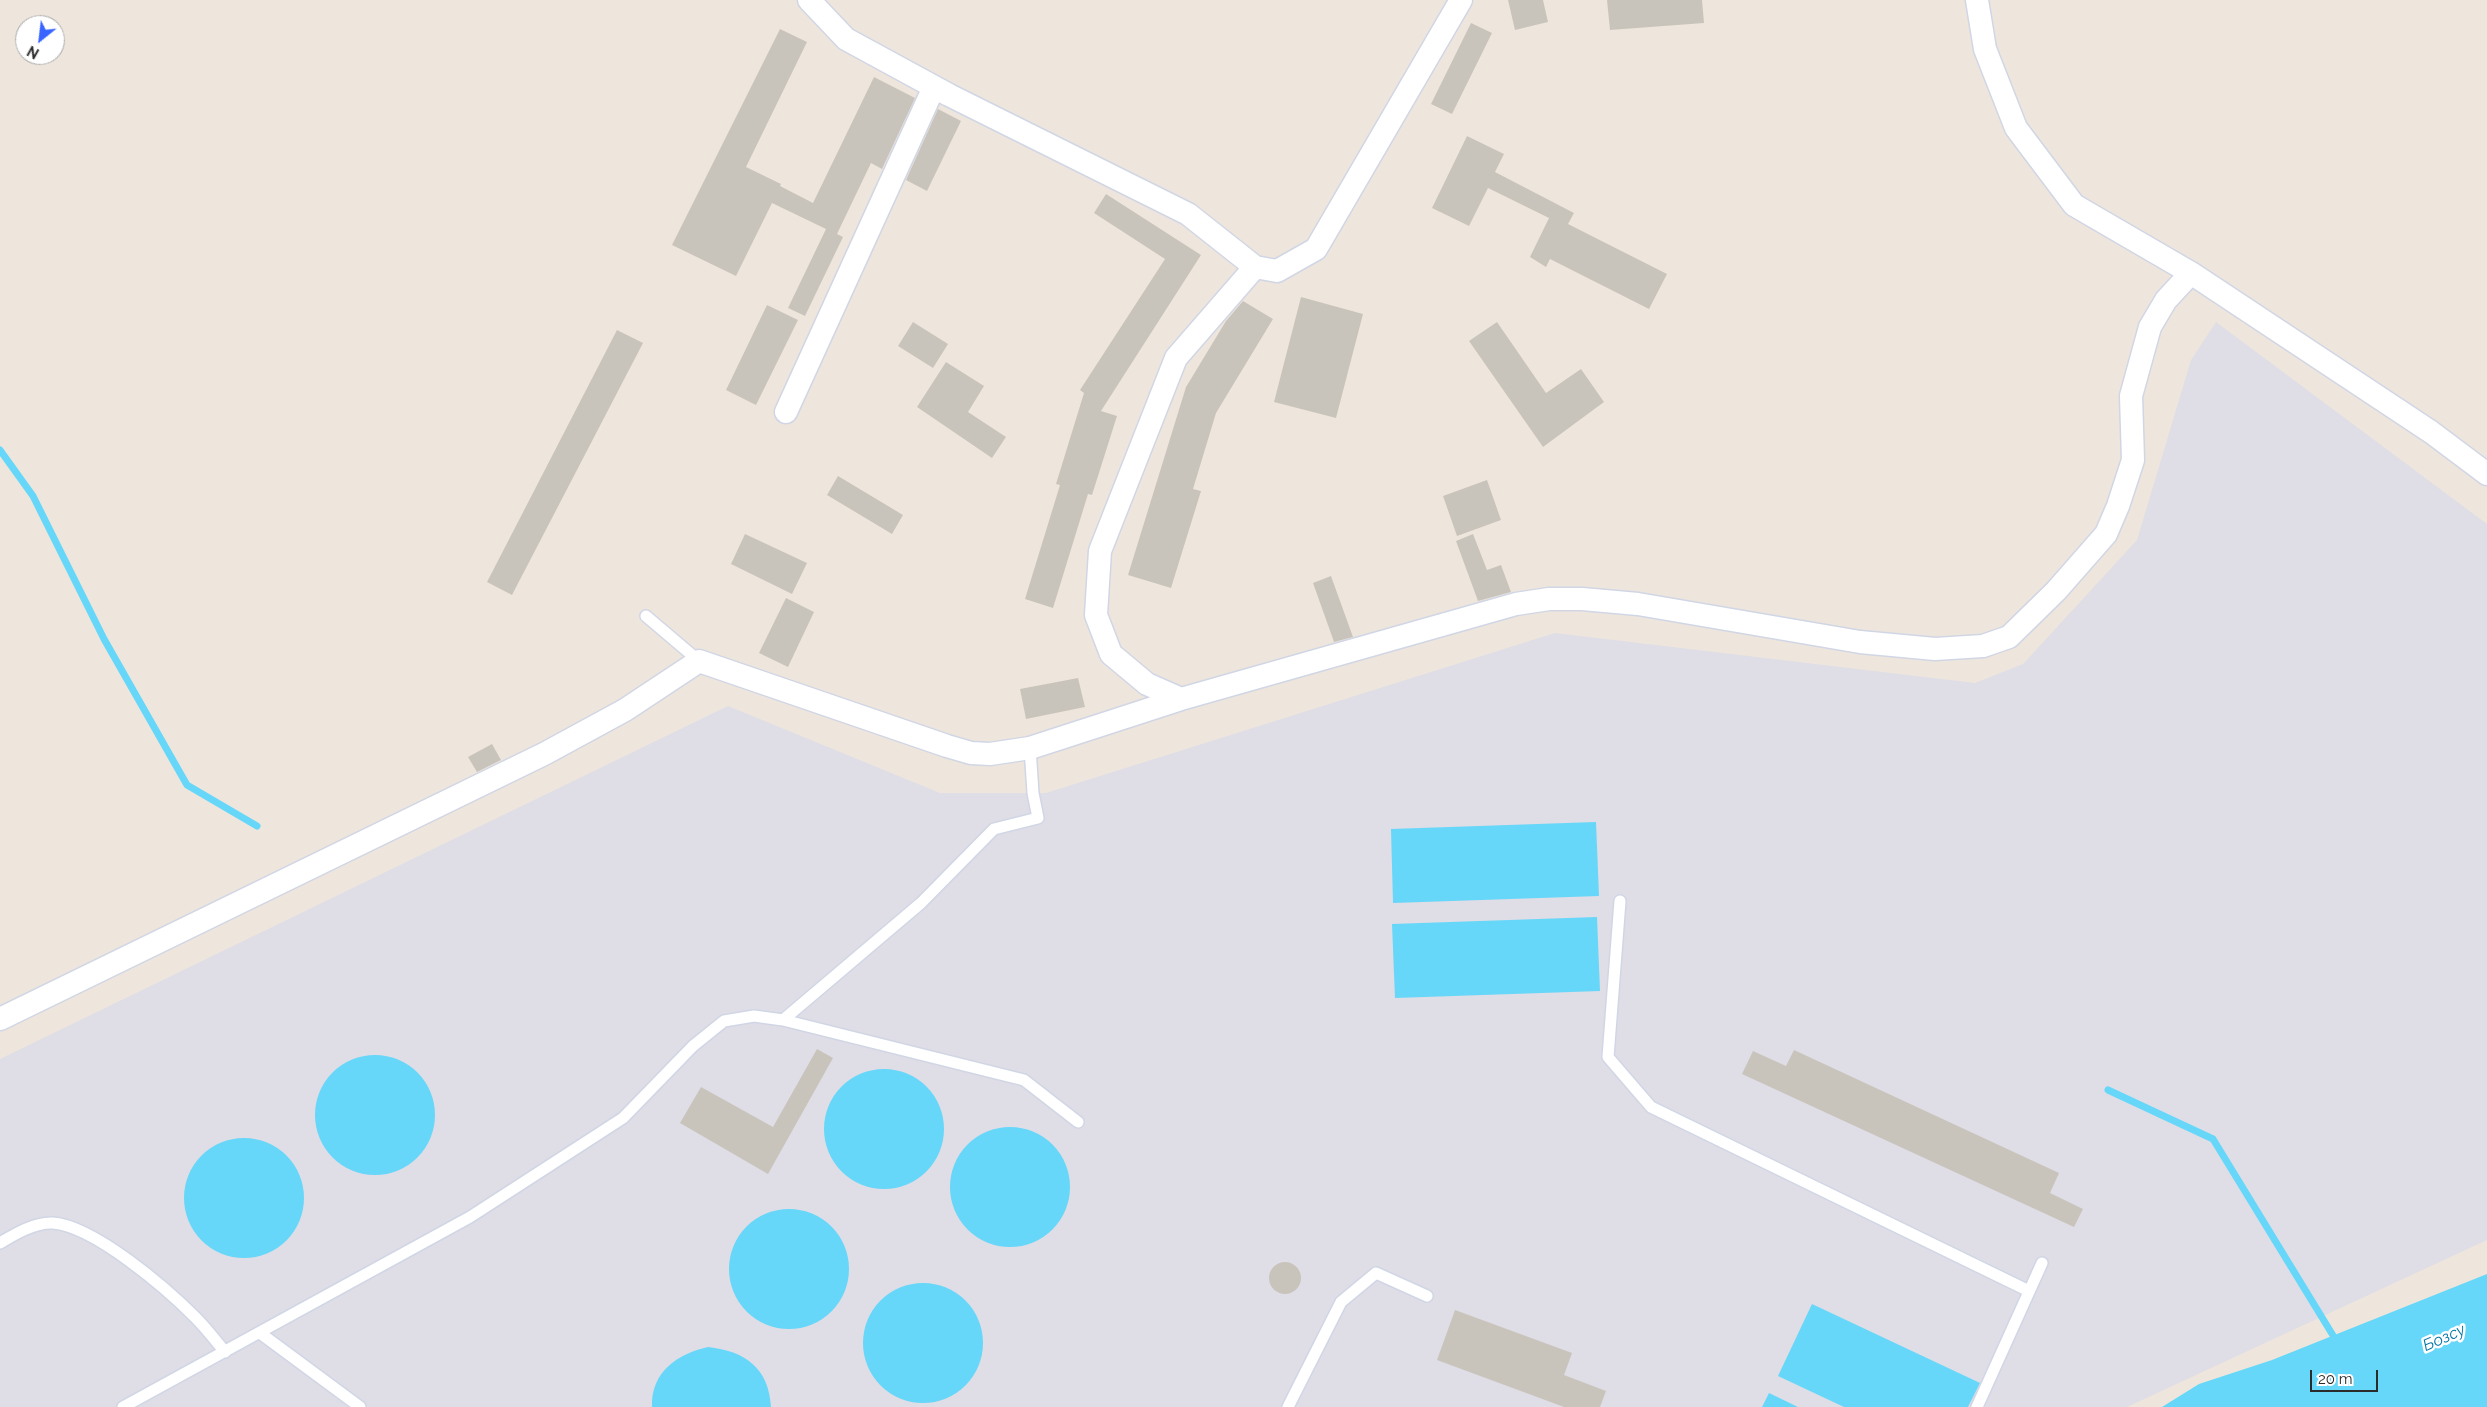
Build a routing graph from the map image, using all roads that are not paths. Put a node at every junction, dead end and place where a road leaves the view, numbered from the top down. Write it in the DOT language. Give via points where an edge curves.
graph roads {
  1 [pos="809,0"];
  2 [pos="1461,0"];
  3 [pos="1977,0"];
  4 [pos="934,87"];
  5 [pos="1255,267"];
  6 [pos="2191,273"];
  7 [pos="786,412"];
  8 [pos="2487,474"];
  9 [pos="646,616"];
  10 [pos="699,661"];
  11 [pos="1181,699"];
  12 [pos="1030,748"];
  13 [pos="1620,900"];
  14 [pos="0,1019"];
  15 [pos="783,1020"];
  16 [pos="1078,1122"];
  17 [pos="0,1243"];
  18 [pos="2042,1263"];
  19 [pos="2029,1290"];
  20 [pos="1427,1296"];
  21 [pos="260,1333"];
  22 [pos="226,1352"];
  23 [pos="123,1407"];
  24 [pos="360,1407"];
  25 [pos="1288,1407"];
  26 [pos="1977,1407"];
  1 -- 4 [label="street" via="846,38"];
  2 -- 5 [label="street" via="1316,250 1277,271"];
  3 -- 6 [label="street" via="1985,49 2016,128 2074,205"];
  4 -- 5 [label="street" via="1188,214"];
  4 -- 7 [label="street"];
  5 -- 11 [label="street" via="1176,358 1100,551 1096,615 1111,654 1147,684"];
  6 -- 8 [label="street" via="2431,432"];
  6 -- 11 [label="street" via="2166,300 2150,328 2131,396 2133,460 2106,534 2056,591 2009,637 1983,646 1935,649 1860,642 1638,604 1549,599 1516,604"];
  9 -- 10 [label="lane"];
  10 -- 12 [label="street" via="971,753 990,754"];
  10 -- 14 [label="street" via="625,710 544,754"];
  11 -- 12 [label="street"];
  12 -- 15 [label="lane" via="1038,818 994,829 921,903"];
  13 -- 19 [label="lane" via="1608,1057 1651,1107"];
  15 -- 16 [label="lane" via="1024,1080"];
  15 -- 21 [label="lane" via="754,1016 724,1021 693,1046 623,1118 470,1217"];
  17 -- 22 [label="lane" via="19,1231 51,1223 74,1226 112,1249 163,1288"];
  18 -- 19 [label="lane"];
  19 -- 26 [label="lane"];
  20 -- 25 [label="lane" via="1376,1273 1342,1302"];
  21 -- 22 [label="lane"];
  21 -- 24 [label="lane"];
  22 -- 23 [label="lane"];
}
